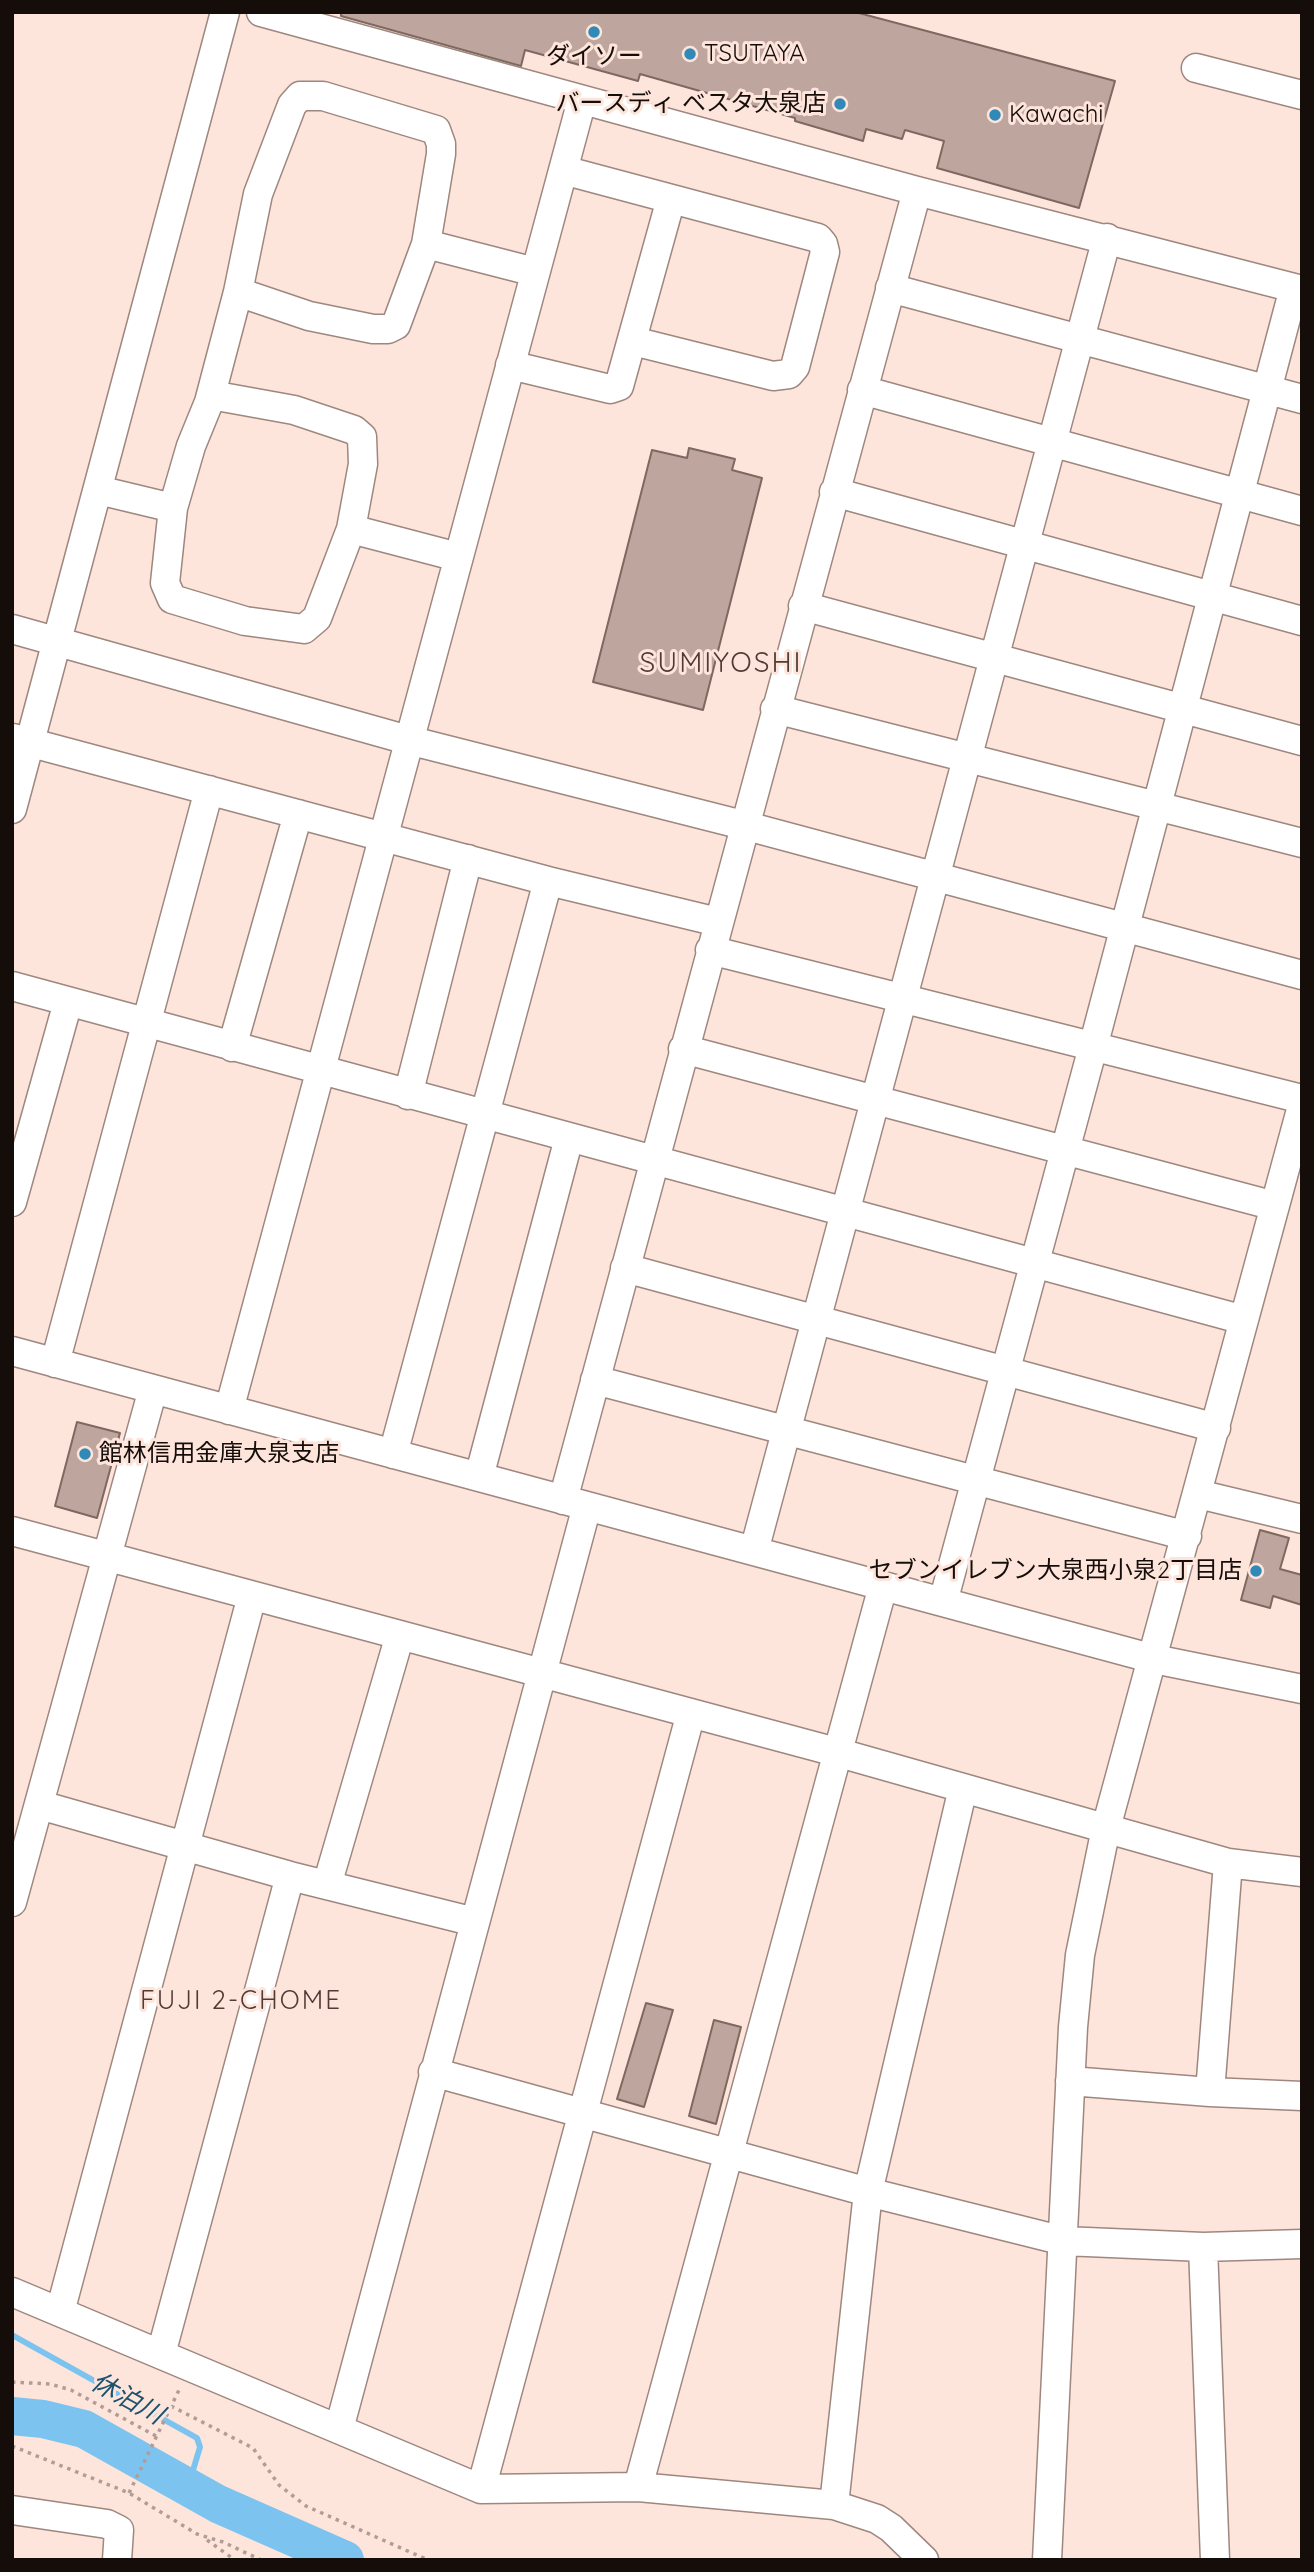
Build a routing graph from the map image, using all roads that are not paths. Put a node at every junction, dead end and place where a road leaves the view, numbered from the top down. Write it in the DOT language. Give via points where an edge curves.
graph roads {
  1 [pos="225,12"];
  2 [pos="261,12"];
  3 [pos="1196,68"];
  4 [pos="1302,95"];
  5 [pos="582,100"];
  6 [pos="563,170"];
  7 [pos="917,191"];
  8 [pos="671,199"];
  9 [pos="1107,238"];
  10 [pos="426,244"];
  11 [pos="536,272"];
  12 [pos="890,288"];
  13 [pos="1298,289"];
  14 [pos="238,292"];
  15 [pos="1079,339"];
  16 [pos="633,341"];
  17 [pos="510,365"];
  18 [pos="862,390"];
  19 [pos="1267,390"];
  20 [pos="211,395"];
  21 [pos="1302,399"];
  22 [pos="1052,442"];
  23 [pos="98,490"];
  24 [pos="834,492"];
  25 [pos="1239,494"];
  26 [pos="173,508"];
  27 [pos="1302,511"];
  28 [pos="351,528"];
  29 [pos="1025,544"];
  30 [pos="458,557"];
  31 [pos="1212,597"];
  32 [pos="803,606"];
  33 [pos="1302,621"];
  34 [pos="12,629"];
  35 [pos="57,640"];
  36 [pos="994,658"];
  37 [pos="775,709"];
  38 [pos="1183,709"];
  39 [pos="21,740"];
  40 [pos="408,740"];
  41 [pos="1302,741"];
  42 [pos="968,758"];
  43 [pos="209,790"];
  44 [pos="1157,806"];
  45 [pos="12,809"];
  46 [pos="298,814"];
  47 [pos="743,825"];
  48 [pos="382,837"];
  49 [pos="1302,843"];
  50 [pos="468,859"];
  51 [pos="936,877"];
  52 [pos="548,881"];
  53 [pos="718,922"];
  54 [pos="1125,928"];
  55 [pos="710,950"];
  56 [pos="1302,975"];
  57 [pos="12,986"];
  58 [pos="903,999"];
  59 [pos="68,1002"];
  60 [pos="146,1023"];
  61 [pos="232,1047"];
  62 [pos="1093,1047"];
  63 [pos="683,1049"];
  64 [pos="318,1071"];
  65 [pos="408,1095"];
  66 [pos="1302,1099"];
  67 [pos="876,1100"];
  68 [pos="1302,1106"];
  69 [pos="485,1116"];
  70 [pos="569,1138"];
  71 [pos="1297,1149"];
  72 [pos="1065,1150"];
  73 [pos="653,1161"];
  74 [pos="12,1202"];
  75 [pos="1275,1206"];
  76 [pos="846,1213"];
  77 [pos="1033,1264"];
  78 [pos="625,1268"];
  79 [pos="817,1320"];
  80 [pos="1244,1320"];
  81 [pos="12,1351"];
  82 [pos="55,1363"];
  83 [pos="1005,1371"];
  84 [pos="595,1380"];
  85 [pos="153,1389"];
  86 [pos="229,1409"];
  87 [pos="1216,1427"];
  88 [pos="787,1430"];
  89 [pos="393,1454"];
  90 [pos="479,1477"];
  91 [pos="975,1480"];
  92 [pos="1198,1494"];
  93 [pos="575,1503"];
  94 [pos="1302,1519"];
  95 [pos="12,1531"];
  96 [pos="1187,1536"];
  97 [pos="754,1551"];
  98 [pos="107,1556"];
  99 [pos="883,1586"];
  100 [pos="252,1596"];
  101 [pos="943,1602"];
  102 [pos="400,1635"];
  103 [pos="1154,1659"];
  104 [pos="542,1673"];
  105 [pos="1302,1689"];
  106 [pos="691,1713"];
  107 [pos="836,1752"];
  108 [pos="963,1788"];
  109 [pos="40,1805"];
  110 [pos="1107,1828"];
  111 [pos="183,1846"];
  112 [pos="1228,1863"];
  113 [pos="1302,1872"];
  114 [pos="290,1876"];
  115 [pos="327,1885"];
  116 [pos="12,1902"];
  117 [pos="475,1922"];
  118 [pos="433,2072"];
  119 [pos="1070,2081"];
  120 [pos="1210,2092"];
  121 [pos="1302,2096"];
  122 [pos="581,2114"];
  123 [pos="729,2153"];
  124 [pos="869,2192"];
  125 [pos="1064,2241"];
  126 [pos="1302,2244"];
  127 [pos="1203,2247"];
  128 [pos="12,2291"];
  129 [pos="60,2312"];
  130 [pos="161,2354"];
  131 [pos="339,2429"];
  132 [pos="638,2487"];
  133 [pos="481,2489"];
  134 [pos="834,2505"];
  135 [pos="12,2510"];
  136 [pos="117,2560"];
  137 [pos="924,2560"];
  138 [pos="1046,2560"];
  139 [pos="1215,2560"];
  1 -- 23 [label="street"];
  2 -- 5 [label="street"];
  3 -- 4 [label="street"];
  5 -- 6 [label="street"];
  5 -- 7 [label="street"];
  6 -- 8 [label="street"];
  6 -- 11 [label="street"];
  7 -- 9 [label="street"];
  7 -- 12 [label="street"];
  8 -- 16 [label="street"];
  8 -- 16 [label="street" via="818,238 825,252 802,341 795,367 781,377"];
  9 -- 13 [label="street"];
  9 -- 15 [label="street"];
  10 -- 11 [label="street"];
  10 -- 14 [label="street" via="404,309 396,325 388,329 309,316"];
  10 -- 14 [label="street" via="441,154 436,130 360,105 300,96 292,105 258,194"];
  11 -- 17 [label="street"];
  12 -- 15 [label="street"];
  12 -- 18 [label="street"];
  13 -- 19 [label="street"];
  14 -- 20 [label="street"];
  15 -- 19 [label="street"];
  15 -- 22 [label="street"];
  16 -- 17 [label="street" via="622,382 610,389"];
  17 -- 30 [label="street"];
  18 -- 22 [label="street"];
  18 -- 24 [label="street"];
  19 -- 21 [label="street"];
  19 -- 25 [label="street"];
  20 -- 26 [label="street"];
  20 -- 28 [label="street" via="294,410 354,430 362,437 363,464"];
  22 -- 25 [label="street"];
  22 -- 29 [label="street"];
  23 -- 26 [label="street"];
  23 -- 35 [label="street"];
  24 -- 29 [label="street"];
  24 -- 32 [label="street"];
  25 -- 27 [label="street"];
  25 -- 31 [label="street"];
  26 -- 28 [label="street" via="165,583 172,598 245,621 286,627 304,629 317,618"];
  28 -- 30 [label="street"];
  29 -- 31 [label="street"];
  29 -- 36 [label="street"];
  30 -- 40 [label="street"];
  31 -- 33 [label="street"];
  31 -- 38 [label="street"];
  32 -- 36 [label="street"];
  32 -- 37 [label="street"];
  34 -- 35 [label="street"];
  35 -- 39 [label="street"];
  35 -- 40 [label="street"];
  36 -- 38 [label="street"];
  36 -- 42 [label="street"];
  37 -- 42 [label="street"];
  37 -- 47 [label="street"];
  38 -- 41 [label="street"];
  38 -- 44 [label="street"];
  39 -- 43 [label="street"];
  39 -- 45 [label="street"];
  40 -- 47 [label="street"];
  40 -- 48 [label="street"];
  42 -- 44 [label="street"];
  42 -- 51 [label="street"];
  43 -- 46 [label="street"];
  43 -- 60 [label="street"];
  44 -- 49 [label="street"];
  44 -- 54 [label="street"];
  46 -- 48 [label="street"];
  46 -- 61 [label="street"];
  47 -- 51 [label="street"];
  47 -- 53 [label="street"];
  48 -- 50 [label="street"];
  48 -- 64 [label="street"];
  50 -- 52 [label="street"];
  50 -- 65 [label="street"];
  51 -- 54 [label="street"];
  51 -- 58 [label="street"];
  52 -- 53 [label="street"];
  52 -- 69 [label="street"];
  53 -- 55 [label="street"];
  54 -- 56 [label="street"];
  54 -- 62 [label="street"];
  55 -- 58 [label="street"];
  55 -- 63 [label="street"];
  57 -- 59 [label="street"];
  58 -- 62 [label="street"];
  58 -- 67 [label="street"];
  59 -- 60 [label="street"];
  59 -- 74 [label="street"];
  60 -- 61 [label="street"];
  60 -- 82 [label="street"];
  61 -- 64 [label="street"];
  62 -- 66 [label="street"];
  62 -- 72 [label="street"];
  63 -- 67 [label="street"];
  63 -- 73 [label="street"];
  64 -- 65 [label="street"];
  64 -- 86 [label="street"];
  65 -- 69 [label="street"];
  67 -- 72 [label="street"];
  67 -- 76 [label="street"];
  68 -- 71 [label="street"];
  69 -- 70 [label="street"];
  69 -- 89 [label="street"];
  70 -- 73 [label="street"];
  70 -- 90 [label="street"];
  71 -- 75 [label="street"];
  72 -- 75 [label="street"];
  72 -- 77 [label="street"];
  73 -- 76 [label="street"];
  73 -- 78 [label="street"];
  75 -- 80 [label="street"];
  76 -- 77 [label="street"];
  76 -- 79 [label="street"];
  77 -- 80 [label="street"];
  77 -- 83 [label="street"];
  78 -- 79 [label="street"];
  78 -- 84 [label="street"];
  79 -- 83 [label="street"];
  79 -- 88 [label="street"];
  80 -- 87 [label="street"];
  81 -- 82 [label="street"];
  82 -- 85 [label="street"];
  83 -- 87 [label="street"];
  83 -- 91 [label="street"];
  84 -- 88 [label="street"];
  84 -- 93 [label="street"];
  85 -- 86 [label="street"];
  85 -- 98 [label="street"];
  86 -- 89 [label="street"];
  87 -- 92 [label="street"];
  88 -- 91 [label="street"];
  88 -- 97 [label="street"];
  89 -- 90 [label="street"];
  90 -- 93 [label="street"];
  91 -- 96 [label="street"];
  91 -- 101 [label="street"];
  92 -- 94 [label="street"];
  92 -- 96 [label="street"];
  93 -- 97 [label="street"];
  93 -- 104 [label="street"];
  95 -- 98 [label="street"];
  96 -- 103 [label="street"];
  97 -- 99 [label="street"];
  98 -- 100 [label="street"];
  98 -- 109 [label="street"];
  99 -- 101 [label="street"];
  99 -- 107 [label="street"];
  100 -- 102 [label="street"];
  100 -- 111 [label="street"];
  101 -- 103 [label="street"];
  102 -- 104 [label="street"];
  102 -- 115 [label="street"];
  103 -- 105 [label="street"];
  103 -- 110 [label="street"];
  104 -- 106 [label="street"];
  104 -- 117 [label="street"];
  106 -- 107 [label="street"];
  106 -- 122 [label="street"];
  107 -- 108 [label="street"];
  107 -- 123 [label="street"];
  108 -- 110 [label="street"];
  108 -- 124 [label="street"];
  109 -- 111 [label="street"];
  109 -- 116 [label="street"];
  110 -- 112 [label="street"];
  110 -- 119 [label="street" via="1080,1955"];
  111 -- 114 [label="street"];
  111 -- 129 [label="street"];
  112 -- 113 [label="street"];
  112 -- 120 [label="street"];
  114 -- 115 [label="street"];
  114 -- 130 [label="street"];
  115 -- 117 [label="street"];
  117 -- 118 [label="street"];
  118 -- 122 [label="street"];
  118 -- 131 [label="street"];
  119 -- 120 [label="street"];
  119 -- 125 [label="street"];
  120 -- 121 [label="street"];
  122 -- 123 [label="street"];
  122 -- 133 [label="street"];
  123 -- 124 [label="street"];
  123 -- 132 [label="street"];
  124 -- 125 [label="street"];
  124 -- 134 [label="street"];
  125 -- 127 [label="street"];
  125 -- 138 [label="street"];
  126 -- 127 [label="street"];
  127 -- 139 [label="street"];
  128 -- 129 [label="street"];
  129 -- 130 [label="street"];
  130 -- 131 [label="street"];
  131 -- 133 [label="street"];
  132 -- 133 [label="street"];
  132 -- 134 [label="street"];
  134 -- 137 [label="street" via="877,2519"];
  135 -- 136 [label="street" via="107,2524 119,2530"];
}
